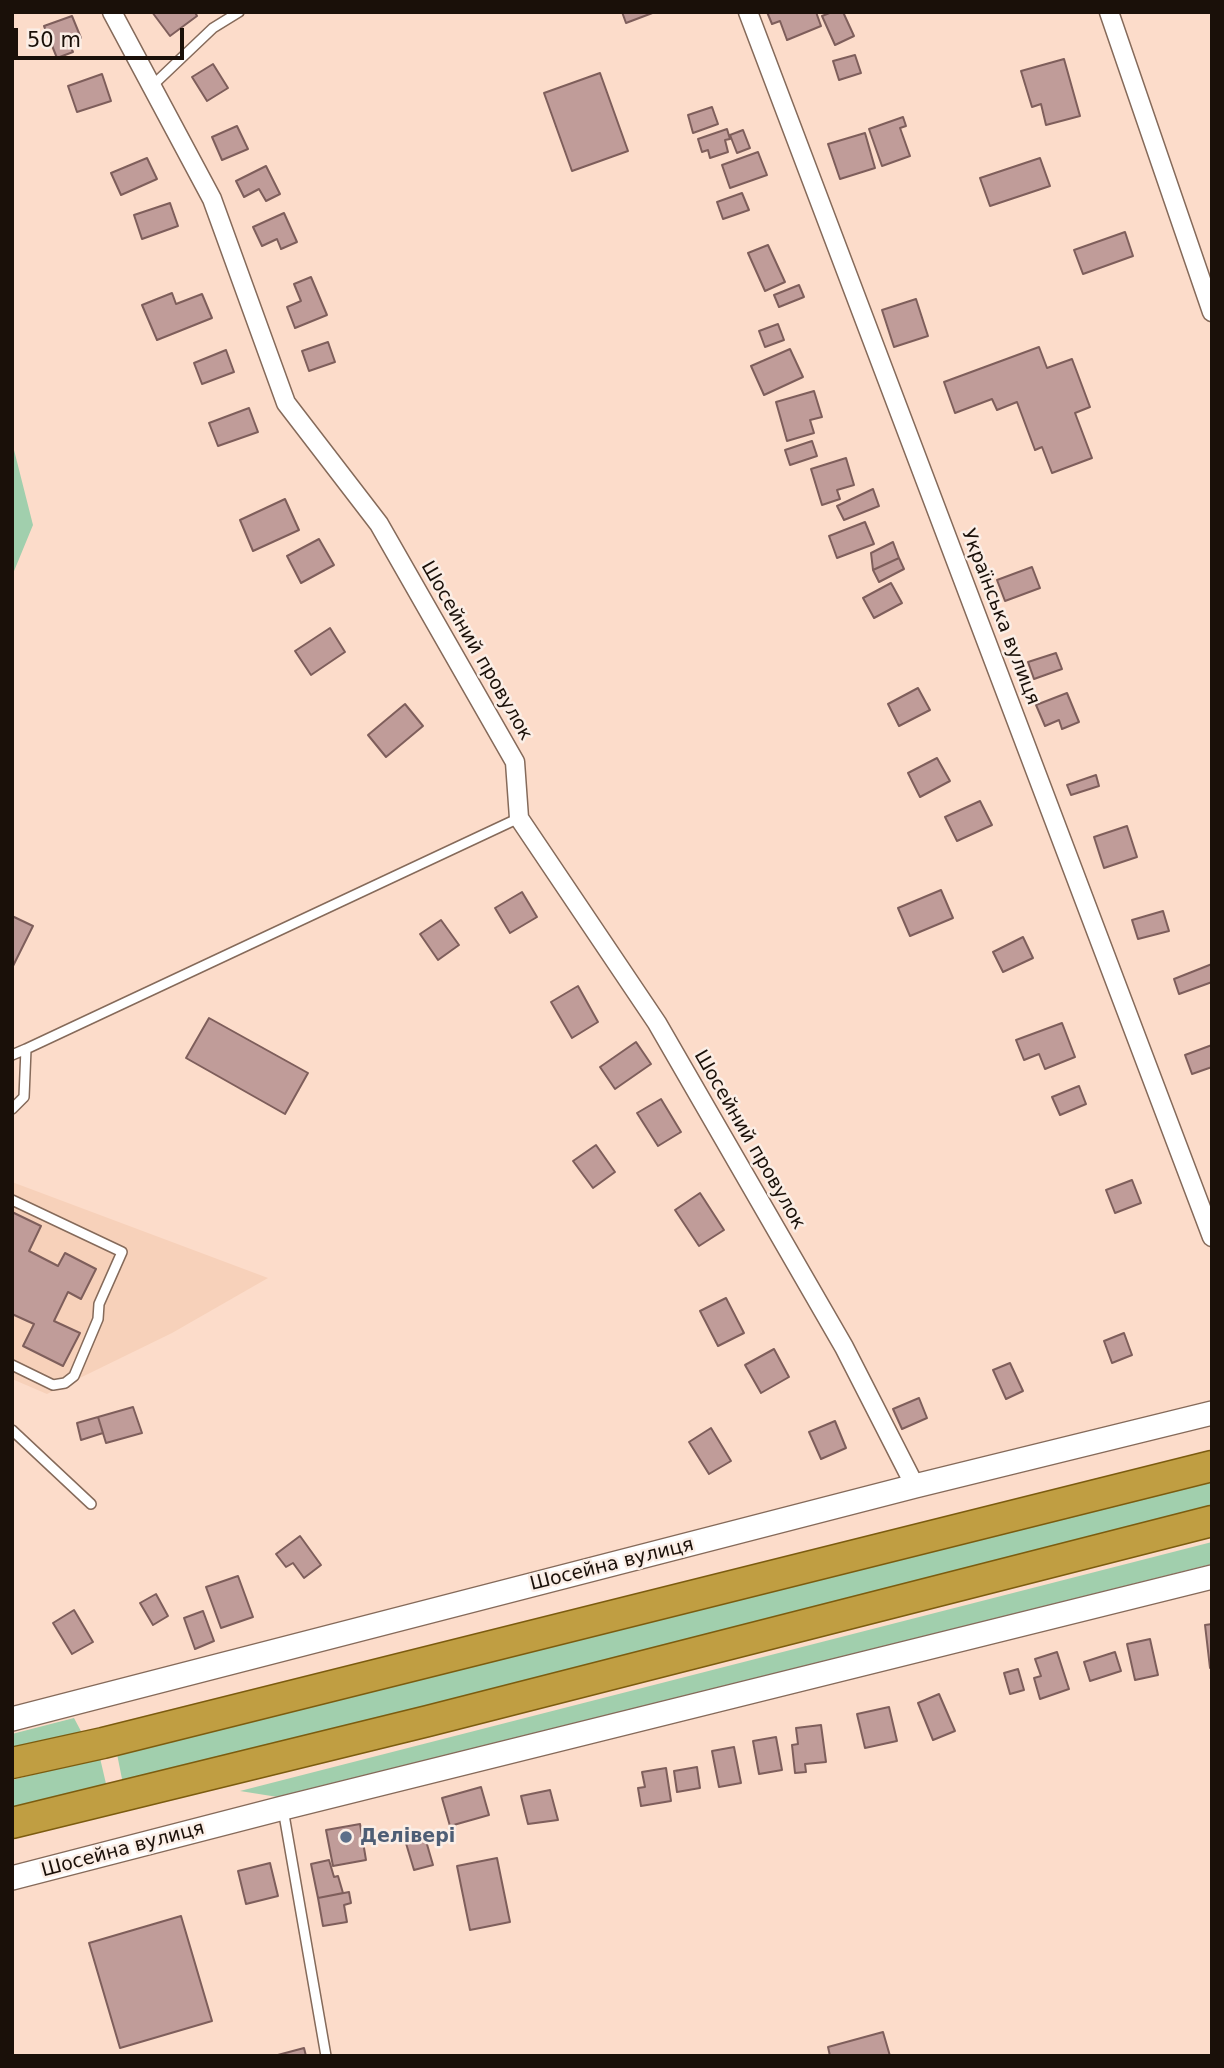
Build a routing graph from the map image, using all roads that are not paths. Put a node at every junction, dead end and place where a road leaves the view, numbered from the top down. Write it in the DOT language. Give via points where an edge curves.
graph roads {
  1 [pos="112,12"];
  2 [pos="239,12"];
  3 [pos="748,12"];
  4 [pos="1109,12"];
  5 [pos="152,86"];
  6 [pos="1212,312"];
  7 [pos="519,818"];
  8 [pos="26,1049"];
  9 [pos="12,1055"];
  10 [pos="12,1109"];
  11 [pos="12,1200"];
  12 [pos="1212,1237"];
  13 [pos="12,1365"];
  14 [pos="1212,1413"];
  15 [pos="12,1430"];
  16 [pos="1212,1466"];
  17 [pos="915,1486"];
  18 [pos="91,1504"];
  19 [pos="1212,1521"];
  20 [pos="1212,1577"];
  21 [pos="12,1719"];
  22 [pos="12,1763"];
  23 [pos="283,1808"];
  24 [pos="12,1823"];
  25 [pos="12,1878"];
  26 [pos="326,2056"];
  1 -- 5 [label="street, Шосейний провулок"];
  2 -- 5 [label="lane" via="213,28"];
  3 -- 12 [label="street, Українська вулиця"];
  4 -- 6 [label="street"];
  5 -- 7 [label="street, Шосейний провулок" via="212,199 286,403 379,524 515,762"];
  7 -- 8 [label="lane"];
  7 -- 17 [label="street, Шосейний провулок" via="657,1023 844,1347"];
  8 -- 9 [label="lane"];
  8 -- 10 [label="lane" via="24,1097"];
  11 -- 13 [label="lane" via="122,1252 74,1376 53,1385"];
  14 -- 17 [label="street, Шосейна вулиця"];
  15 -- 18 [label="lane"];
  16 -- 22 [label="highway"];
  17 -- 21 [label="street, Шосейна вулиця"];
  19 -- 24 [label="highway"];
  20 -- 23 [label="street, Шосейна вулиця"];
  23 -- 25 [label="street, Шосейна вулиця"];
  23 -- 26 [label="lane"];
}
